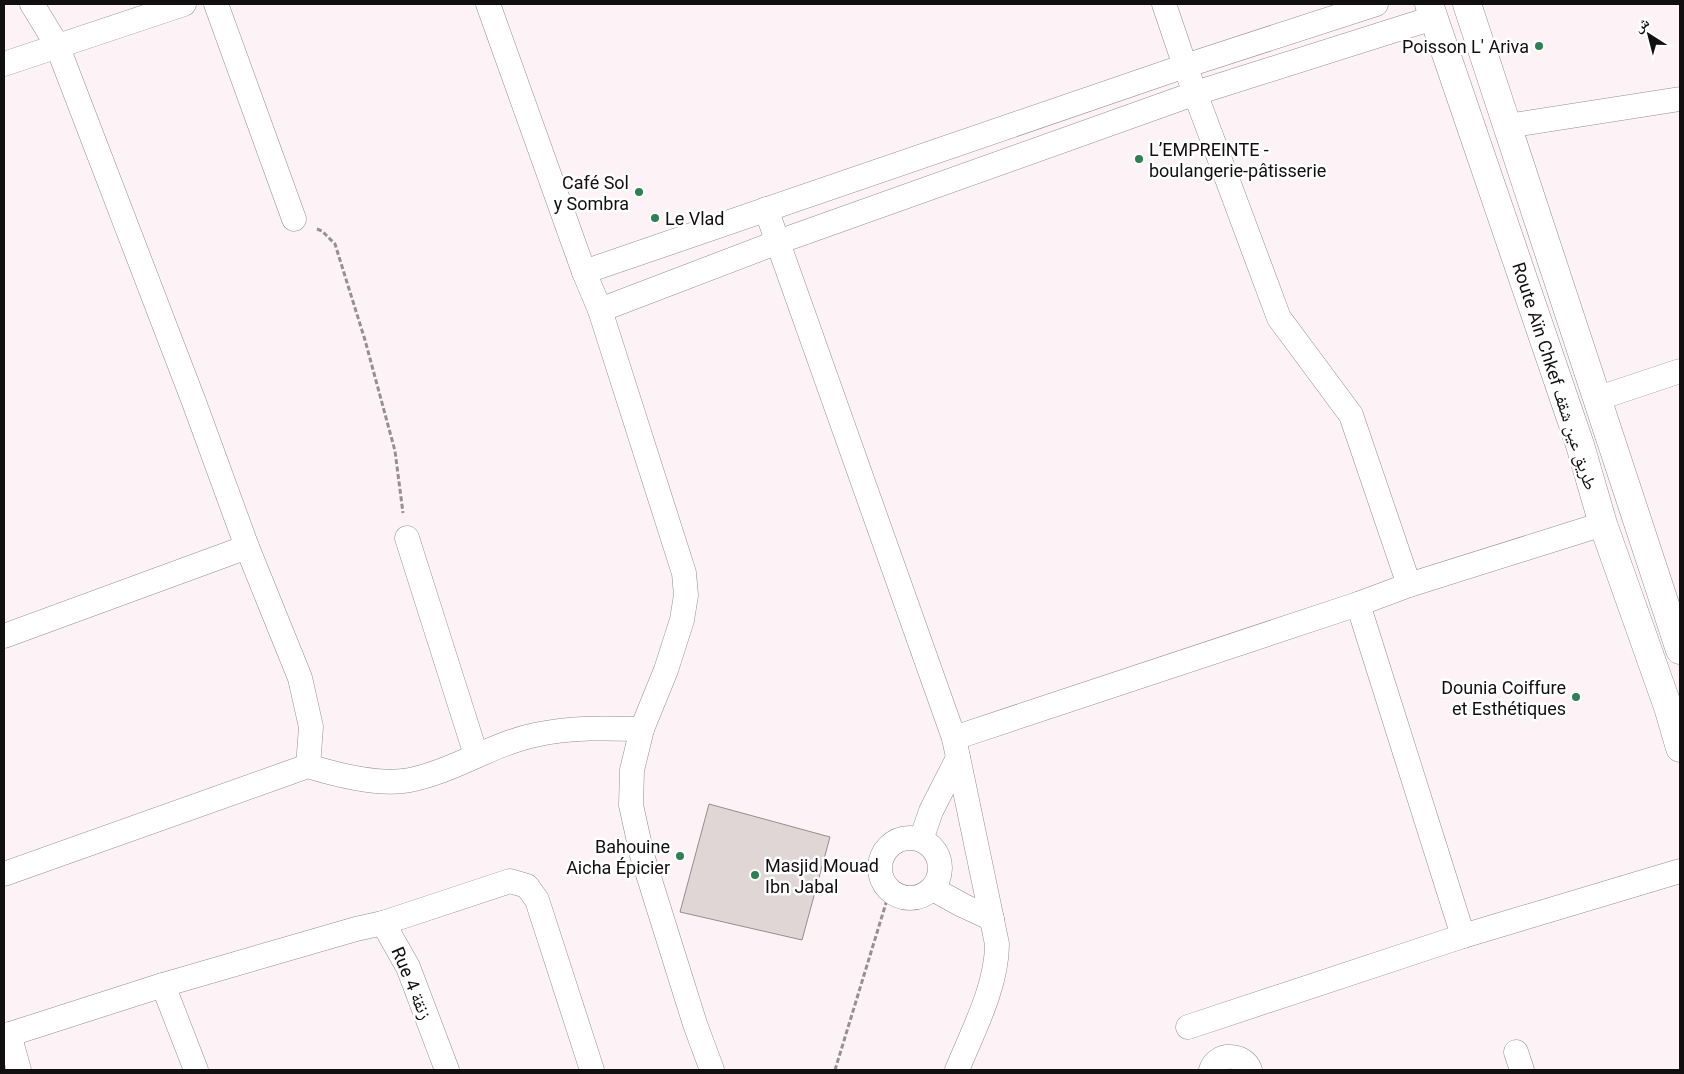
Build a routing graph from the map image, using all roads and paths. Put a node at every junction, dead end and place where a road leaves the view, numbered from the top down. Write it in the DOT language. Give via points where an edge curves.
graph roads {
  1 [pos="32,4"];
  2 [pos="184,4"];
  3 [pos="216,4"];
  4 [pos="488,4"];
  5 [pos="1164,4"];
  6 [pos="1376,4"];
  7 [pos="1467,4"];
  8 [pos="1431,11"];
  9 [pos="57,45"];
  10 [pos="4,64"];
  11 [pos="1185,66"];
  12 [pos="1196,93"];
  13 [pos="1680,99"];
  14 [pos="1507,126"];
  15 [pos="766,209"];
  16 [pos="294,219"];
  17 [pos="778,242"];
  18 [pos="584,272"];
  19 [pos="600,310"];
  20 [pos="1680,371"];
  21 [pos="1596,399"];
  22 [pos="1603,524"];
  23 [pos="407,538"];
  24 [pos="247,547"];
  25 [pos="1409,585"];
  26 [pos="1358,604"];
  27 [pos="4,636"];
  28 [pos="1680,650"];
  29 [pos="642,729"];
  30 [pos="956,748"];
  31 [pos="1680,748"];
  32 [pos="476,755"];
  33 [pos="308,766"];
  34 [pos="922,840"];
  35 [pos="1680,871"];
  36 [pos="4,874"];
  37 [pos="933,889"];
  38 [pos="890,890"];
  39 [pos="992,919"];
  40 [pos="383,923"];
  41 [pos="1463,936"];
  42 [pos="163,985"];
  43 [pos="1188,1027"];
  44 [pos="7,1035"];
  45 [pos="19,1070"];
  46 [pos="196,1070"];
  47 [pos="447,1070"];
  48 [pos="592,1070"];
  49 [pos="712,1070"];
  50 [pos="835,1070"];
  51 [pos="957,1070"];
  52 [pos="1211,1070"];
  53 [pos="1250,1070"];
  1 -- 9 [label="street"];
  2 -- 9 [label="street"];
  3 -- 16 [label="street"];
  4 -- 18 [label="street"];
  5 -- 11 [label="street"];
  6 -- 11 [label="street"];
  7 -- 14 [label="main road, Route Aïn Chkef طريق عين شقف"];
  8 -- 12 [label="street"];
  8 -- 22 [label="main road, Route Aïn Chkef طريق عين شقف" via="1580,445"];
  9 -- 10 [label="street"];
  9 -- 24 [label="street"];
  11 -- 12 [label="street"];
  11 -- 15 [label="street"];
  12 -- 17 [label="street"];
  12 -- 25 [label="street" via="1279,318 1351,415"];
  13 -- 14 [label="street"];
  14 -- 21 [label="main road, Route Aïn Chkef طريق عين شقف"];
  15 -- 17 [label="street"];
  15 -- 18 [label="street"];
  16 -- 23 [label="path" via="322,231 335,244 395,451"];
  17 -- 19 [label="street"];
  17 -- 30 [label="street"];
  18 -- 19 [label="street"];
  19 -- 29 [label="street" via="684,573 686,595 682,620"];
  20 -- 21 [label="street"];
  21 -- 28 [label="main road, Route Aïn Chkef طريق عين شقف"];
  22 -- 25 [label="street"];
  22 -- 31 [label="main road, Route Aïn Chkef طريق عين شقف"];
  23 -- 32 [label="street"];
  24 -- 27 [label="street"];
  24 -- 33 [label="street" via="300,678 311,727"];
  25 -- 26 [label="street"];
  26 -- 30 [label="street"];
  26 -- 41 [label="street"];
  29 -- 32 [label="street" via="604,728 536,734"];
  29 -- 49 [label="street" via="632,770 631,805 642,855 694,1024"];
  30 -- 34 [label="street"];
  30 -- 39 [label="street"];
  32 -- 33 [label="street" via="408,781 372,781"];
  33 -- 36 [label="street"];
  34 -- 37 [label="street" via="931,846 941,867"];
  34 -- 38 [label="street" via="898,840 888,848 880,869"];
  35 -- 41 [label="street"];
  37 -- 38 [label="street" via="911,899"];
  37 -- 39 [label="street"];
  38 -- 50 [label="path"];
  39 -- 51 [label="street" via="997,944 993,980"];
  40 -- 42 [label="street"];
  40 -- 47 [label="street, Rue 4 زنقة" via="408,967"];
  40 -- 48 [label="street" via="510,882 527,886 536,900"];
  41 -- 43 [label="street"];
  42 -- 44 [label="street"];
  42 -- 46 [label="street"];
  44 -- 45 [label="street"];
  52 -- 53 [label="street" via="1223,1057 1237,1057 1248,1064"];
}
